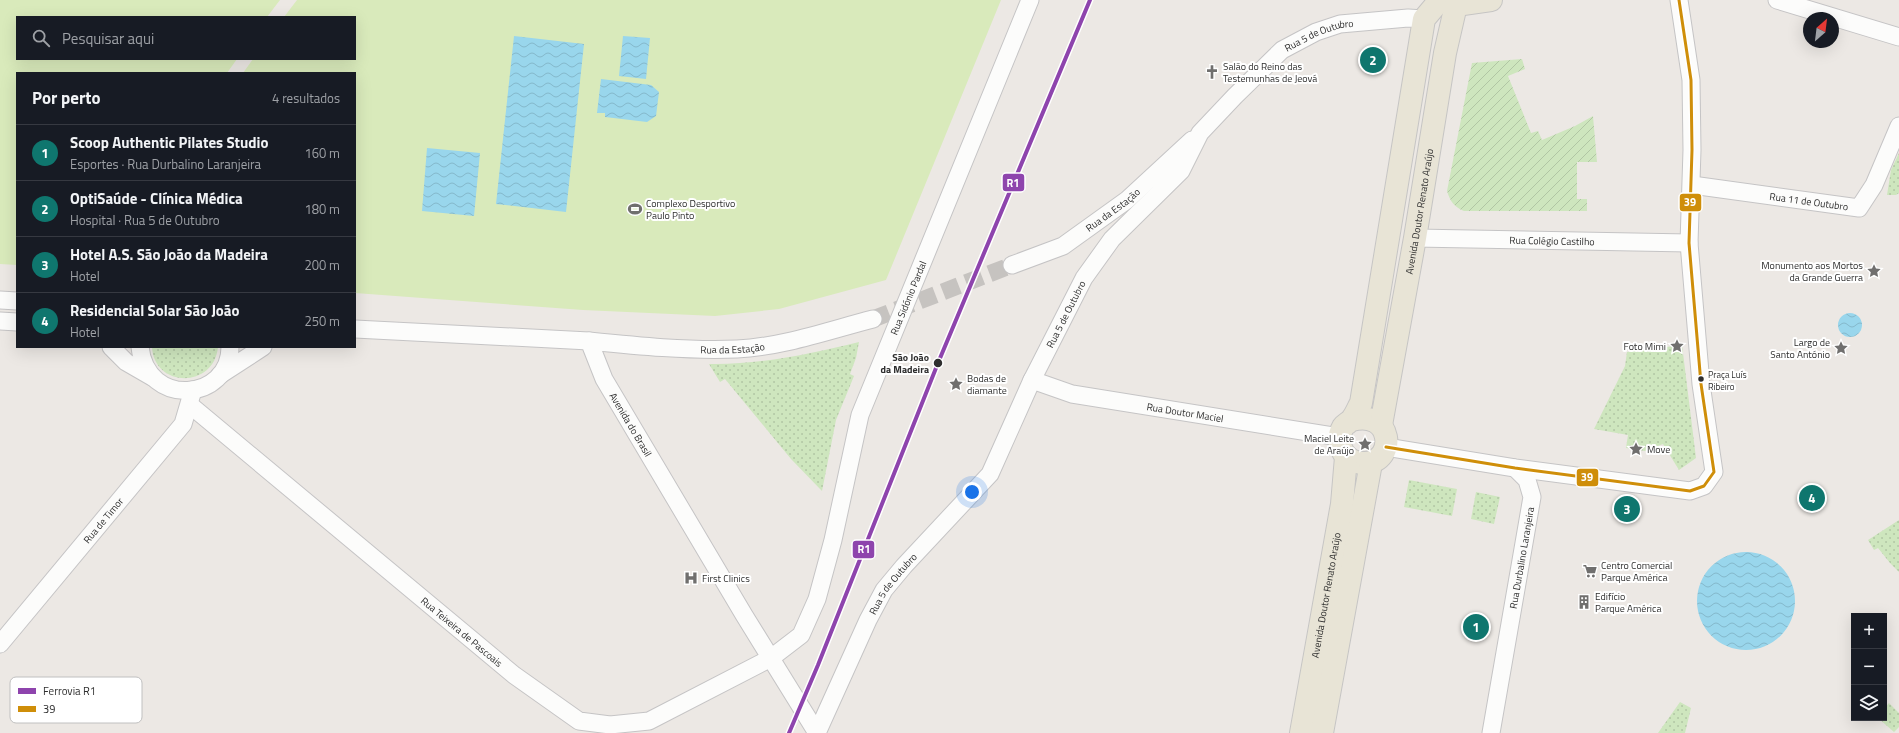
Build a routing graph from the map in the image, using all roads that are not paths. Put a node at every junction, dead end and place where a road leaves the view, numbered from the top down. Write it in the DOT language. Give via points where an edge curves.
graph roads {
  1 [pos="1030,0"];
  2 [pos="1491,0"];
  3 [pos="1679,0"];
  4 [pos="1777,0"];
  5 [pos="1448,2"];
  6 [pos="1424,19"];
  7 [pos="1899,37"];
  8 [pos="1899,126"];
  9 [pos="1200,133"];
  10 [pos="1692,185"];
  11 [pos="1415,238"];
  12 [pos="1688,243"];
  13 [pos="1012,266"];
  14 [pos="0,300"];
  15 [pos="16,301"];
  16 [pos="873,319"];
  17 [pos="0,320"];
  18 [pos="16,322"];
  19 [pos="356,329"];
  20 [pos="589,341"];
  21 [pos="112,348"];
  22 [pos="140,348"];
  23 [pos="230,348"];
  24 [pos="261,348"];
  25 [pos="220,375"];
  26 [pos="153,378"];
  27 [pos="1032,380"];
  28 [pos="192,398"];
  29 [pos="1352,420"];
  30 [pos="1381,425"];
  31 [pos="1343,447"];
  32 [pos="1386,447"];
  33 [pos="1371,463"];
  34 [pos="1515,468"];
  35 [pos="0,644"];
  36 [pos="770,658"];
  37 [pos="817,733"];
  38 [pos="1301,733"];
  39 [pos="1322,733"];
  40 [pos="1491,733"];
  1 -- 36 [label="street, Rua Sidónio Pardal" via="860,416 833,540 817,599 801,635"];
  2 -- 5 [label="main road"];
  3 -- 10 [label="street" via="1691,80"];
  4 -- 7 [label="street"];
  5 -- 6 [label="main road"];
  5 -- 11 [label="main road, Avenida Doutor Renato Araújo" via="1445,53"];
  6 -- 9 [label="street, Rua 5 de Outubro" via="1340,24 1316,32 1282,50"];
  6 -- 29 [label="main road, Avenida Doutor Renato Araújo" via="1361,403"];
  8 -- 10 [label="street, Rua 11 de Outubro" via="1874,185 1859,208"];
  9 -- 13 [label="street, Rua da Estação" via="1127,200 1063,246"];
  9 -- 27 [label="street, Rua 5 de Outubro" via="1181,171 1112,239 1084,278"];
  10 -- 12 [label="street"];
  11 -- 12 [label="street, Rua Colégio Castilho"];
  11 -- 30 [label="main road, Avenida Doutor Renato Araújo"];
  12 -- 34 [label="street" via="1701,384 1714,472 1704,486 1690,491 1669,489"];
  14 -- 15 [label="street"];
  16 -- 20 [label="street, Rua da Estação" via="792,341 738,349 657,347"];
  17 -- 18 [label="street"];
  19 -- 20 [label="street"];
  20 -- 36 [label="street, Avenida do Brasil" via="604,379"];
  21 -- 26 [label="street" via="126,362"];
  22 -- 26 [label="street" via="141,358"];
  23 -- 25 [label="street" via="228,361"];
  24 -- 25 [label="street"];
  25 -- 28 [label="street"];
  26 -- 28 [label="street" via="164,387"];
  27 -- 31 [label="street, Rua Doutor Maciel" via="1072,394"];
  27 -- 37 [label="street, Rua 5 de Outubro" via="990,474 884,590"];
  28 -- 35 [label="street, Rua de Timor" via="183,424"];
  28 -- 36 [label="street, Rua Teixeira de Pascoais" via="514,675 579,722 610,725 649,721"];
  29 -- 30 [label="main road" via="1362,417 1372,419"];
  29 -- 31 [label="main road, Avenida Doutor Renato Araújo" via="1344,427"];
  30 -- 32 [label="main road, Avenida Doutor Renato Araújo" via="1386,435"];
  31 -- 33 [label="main road" via="1358,463"];
  31 -- 38 [label="main road, Avenida Doutor Renato Araújo" via="1342,504"];
  32 -- 33 [label="main road"];
  32 -- 34 [label="street"];
  33 -- 39 [label="main road"];
  34 -- 40 [label="street, Rua Durbalino Laranjeira" via="1527,480 1532,497"];
  36 -- 37 [label="street, Avenida do Brasil"];
}
